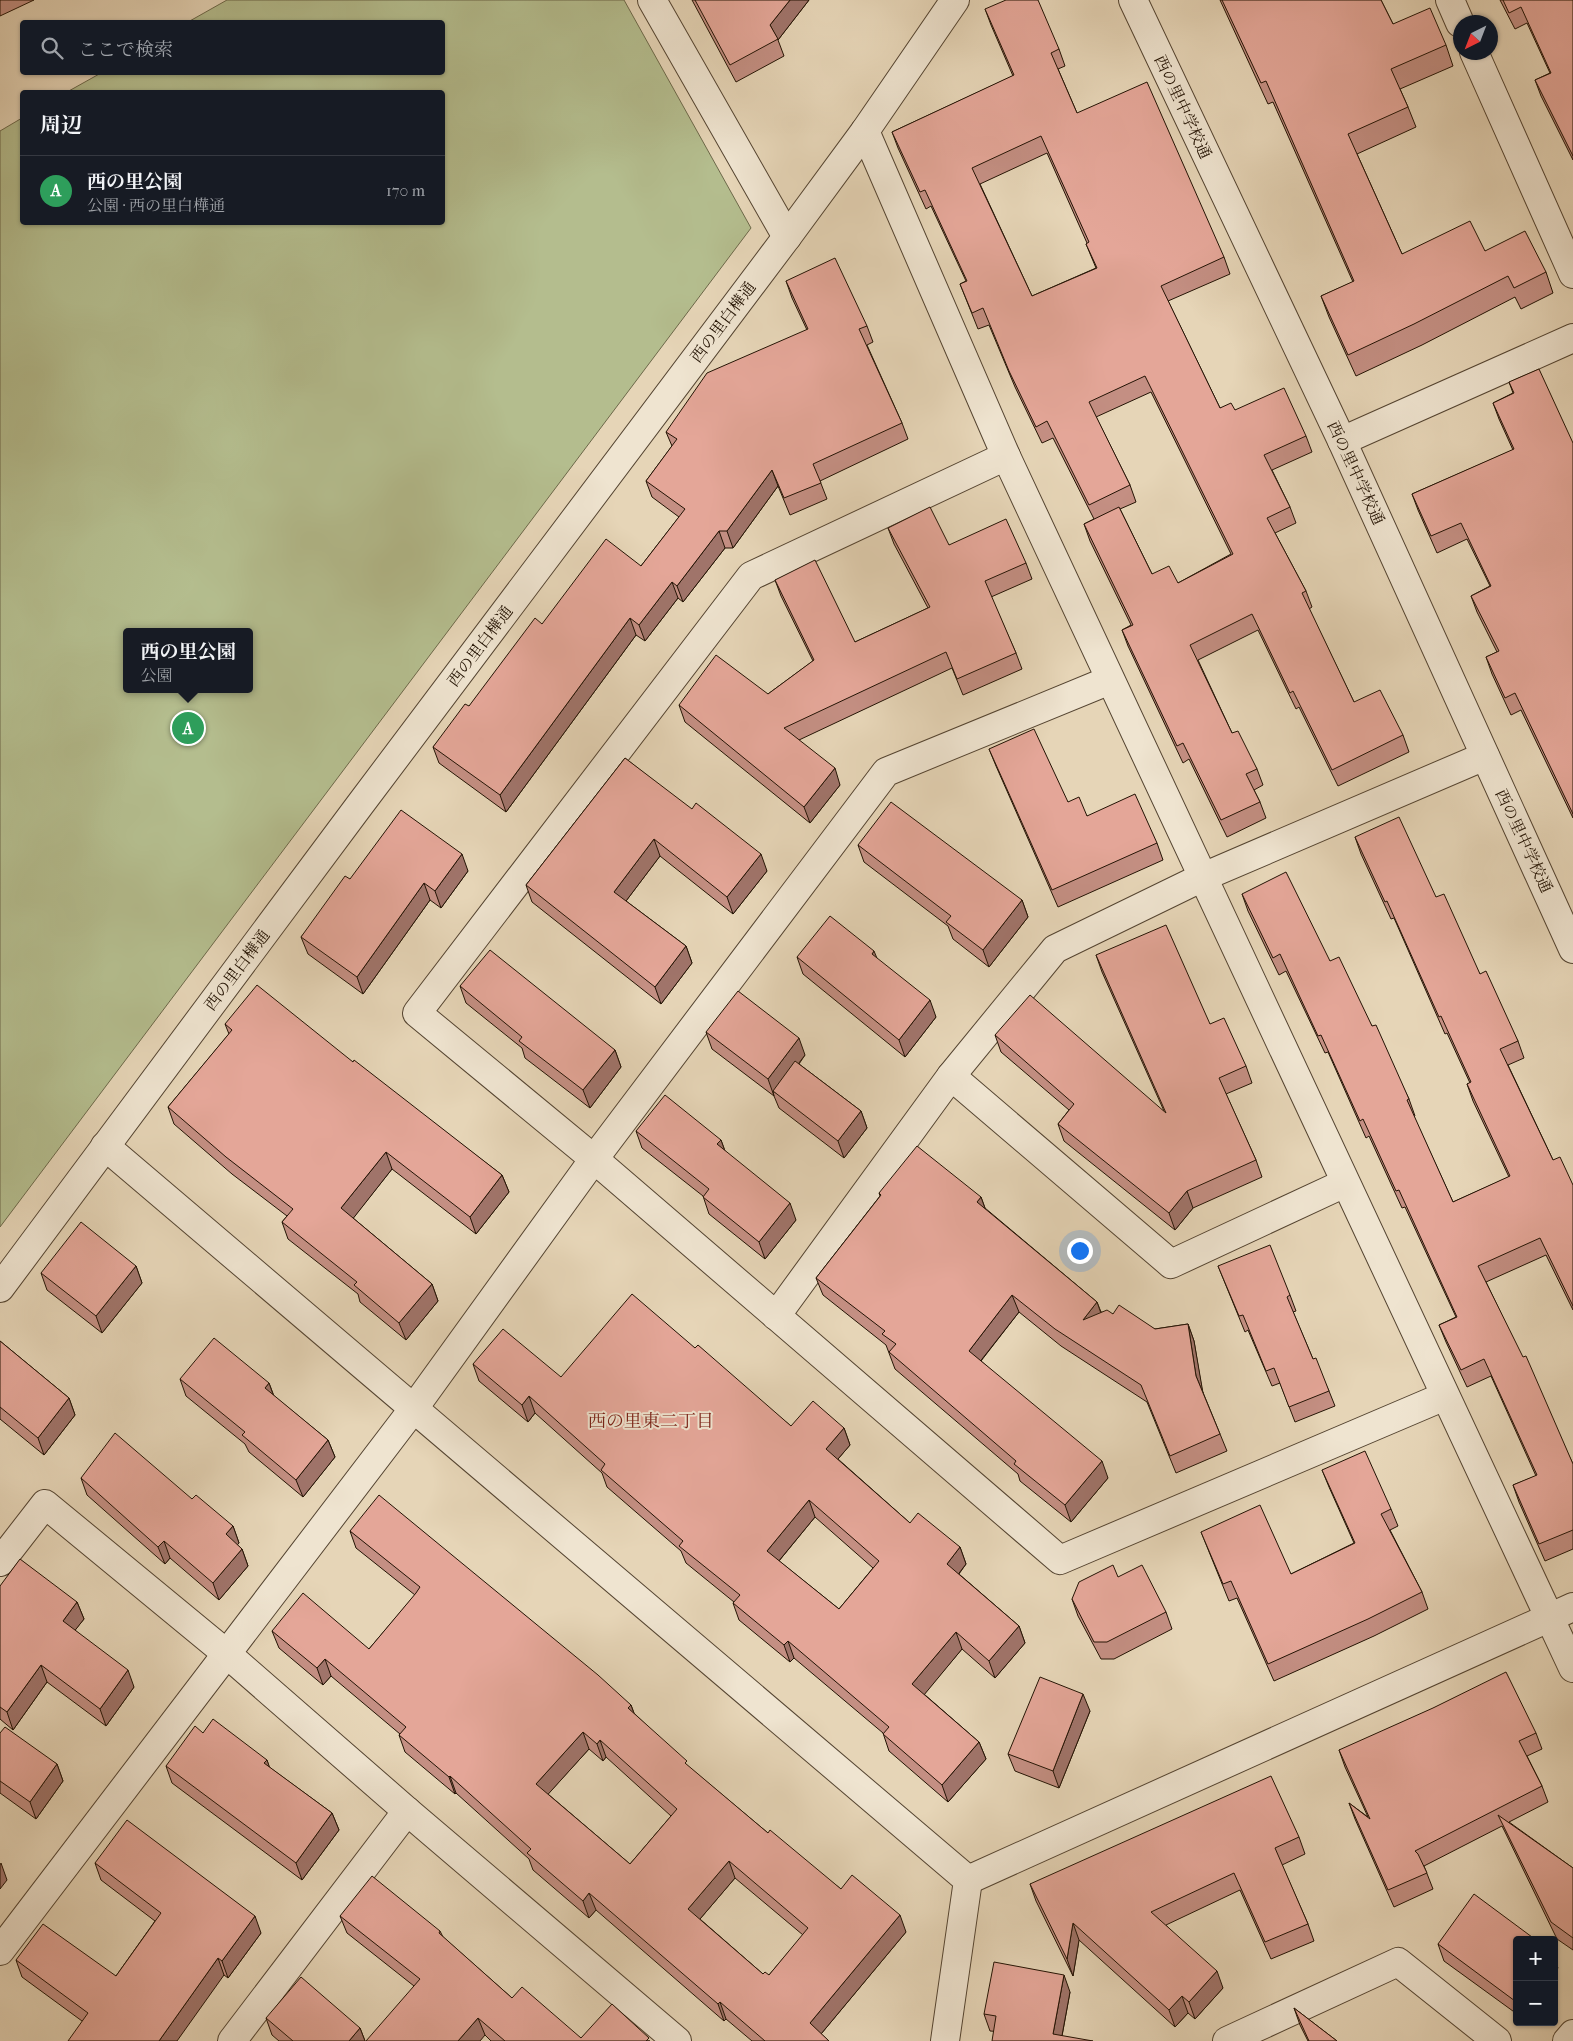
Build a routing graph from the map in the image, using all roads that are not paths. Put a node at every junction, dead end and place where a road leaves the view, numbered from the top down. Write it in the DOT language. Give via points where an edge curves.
graph roads {
  1 [pos="652,0"];
  2 [pos="955,0"];
  3 [pos="1133,0"];
  4 [pos="1450,0"];
  5 [pos="1457,15"];
  6 [pos="1478,60"];
  7 [pos="865,131"];
  8 [pos="787,237"];
  9 [pos="1573,274"];
  10 [pos="1573,338"];
  11 [pos="1342,441"];
  12 [pos="1006,456"];
  13 [pos="1110,680"];
  14 [pos="1485,756"];
  15 [pos="1203,877"];
  16 [pos="1563,897"];
  17 [pos="1573,949"];
  18 [pos="951,1076"];
  19 [pos="105,1146"];
  20 [pos="594,1159"];
  21 [pos="1345,1183"];
  22 [pos="0,1288"];
  23 [pos="776,1316"];
  24 [pos="1446,1396"];
  25 [pos="414,1408"];
  26 [pos="0,1562"];
  27 [pos="1561,1612"];
  28 [pos="227,1654"];
  29 [pos="1573,1668"];
  30 [pos="407,1811"];
  31 [pos="968,1880"];
  32 [pos="0,1950"];
  33 [pos="1573,2034"];
  34 [pos="232,2041"];
  35 [pos="677,2041"];
  36 [pos="945,2041"];
  37 [pos="1227,2041"];
  38 [pos="1497,2041"];
  39 [pos="1567,2041"];
  1 -- 8 [label="street"];
  2 -- 7 [label="street, 西の里白樺通"];
  3 -- 11 [label="street, 西の里中学校通"];
  4 -- 5 [label="street"];
  6 -- 9 [label="street"];
  7 -- 8 [label="street, 西の里白樺通"];
  7 -- 12 [label="street"];
  8 -- 19 [label="street, 西の里白樺通"];
  10 -- 11 [label="street"];
  11 -- 14 [label="street, 西の里中学校通"];
  12 -- 13 [label="street"];
  12 -- 20 [label="street" via="751,576 417,1013"];
  13 -- 15 [label="street"];
  13 -- 20 [label="street" via="886,772"];
  14 -- 15 [label="street"];
  14 -- 16 [label="street, 西の里中学校通"];
  15 -- 18 [label="street" via="1055,949"];
  15 -- 21 [label="street"];
  16 -- 17 [label="street, 西の里中学校通"];
  18 -- 21 [label="street" via="1171,1264"];
  18 -- 23 [label="street"];
  19 -- 22 [label="street, 西の里白樺通"];
  19 -- 25 [label="street"];
  20 -- 23 [label="street"];
  20 -- 25 [label="street"];
  21 -- 24 [label="street"];
  23 -- 24 [label="street" via="1060,1560"];
  24 -- 27 [label="street"];
  25 -- 28 [label="street"];
  25 -- 31 [label="street"];
  26 -- 28 [label="street" via="45,1504"];
  27 -- 29 [label="street"];
  27 -- 31 [label="street"];
  28 -- 30 [label="street"];
  28 -- 32 [label="street"];
  30 -- 34 [label="street"];
  30 -- 35 [label="street"];
  31 -- 36 [label="street"];
  33 -- 39 [label="street"];
  37 -- 38 [label="street" via="1398,1962"];
}
